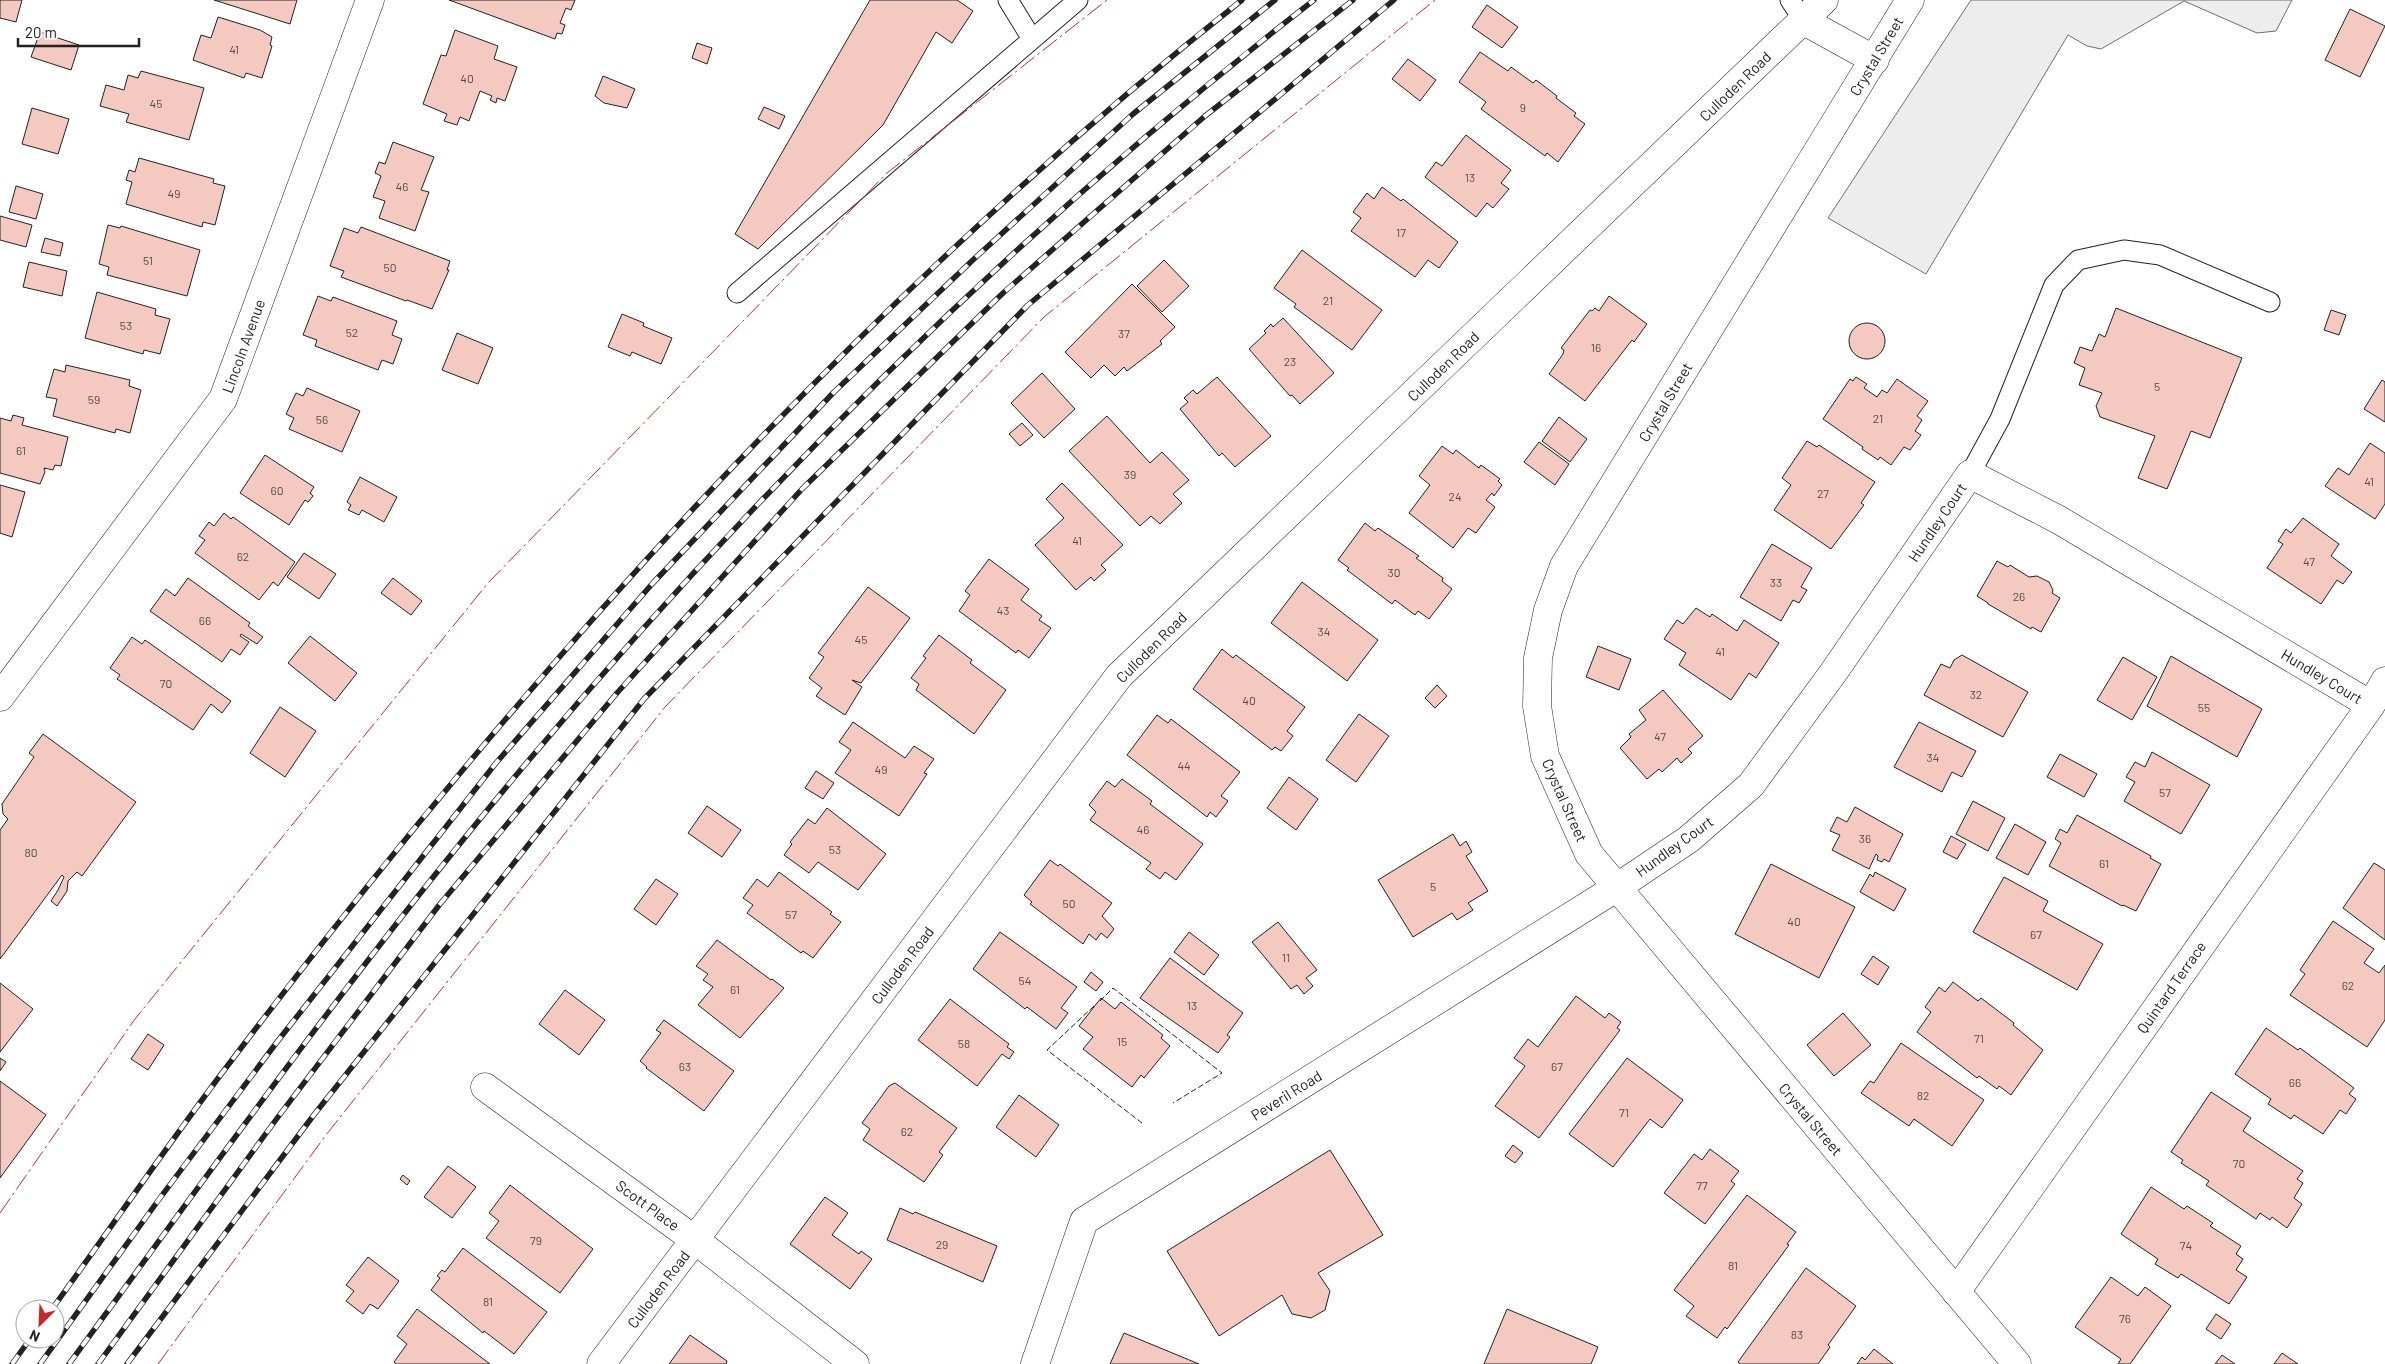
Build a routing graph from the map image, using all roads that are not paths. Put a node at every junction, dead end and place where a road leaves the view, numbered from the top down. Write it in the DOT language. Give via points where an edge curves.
graph roads {
  1 [pos="370,0"];
  2 [pos="1008,0"];
  3 [pos="1078,0"];
  4 [pos="1824,0"];
  5 [pos="1910,0"];
  6 [pos="1797,10"];
  7 [pos="1032,39"];
  8 [pos="1875,60"];
  9 [pos="737,293"];
  10 [pos="2270,302"];
  11 [pos="1970,474"];
  12 [pos="2385,681"];
  13 [pos="0,698"];
  14 [pos="2371,705"];
  15 [pos="1616,888"];
  16 [pos="485,1087"];
  17 [pos="695,1240"];
  18 [pos="1956,1292"];
  19 [pos="601,1364"];
  20 [pos="856,1364"];
  21 [pos="1035,1364"];
  22 [pos="2018,1364"];
  1 -- 13 [label="street, Lincoln Avenue" via="224,399"];
  2 -- 7 [label="lane"];
  3 -- 7 [label="lane"];
  4 -- 6 [label="street, Culloden Road"];
  5 -- 8 [label="street, Crystal Street"];
  6 -- 8 [label="street"];
  6 -- 17 [label="street, Culloden Road" via="1119,676"];
  7 -- 9 [label="lane"];
  8 -- 15 [label="street, Crystal Street" via="1564,566 1548,610 1538,658 1537,706 1545,756 1589,854"];
  10 -- 11 [label="lane" via="2160,255 2124,250 2078,260 2054,285 2000,419"];
  11 -- 14 [label="street, Hundley Court" via="2059,520"];
  11 -- 15 [label="street, Hundley Court" via="1833,673 1751,785 1689,839"];
  12 -- 14 [label="street, Quintard Terrace"];
  14 -- 18 [label="street, Quintard Terrace"];
  15 -- 18 [label="street, Crystal Street"];
  15 -- 21 [label="street, Peveril Road" via="1084,1221"];
  16 -- 17 [label="street, Scott Place"];
  17 -- 19 [label="street, Culloden Road"];
  17 -- 20 [label="street, Scott Place"];
  18 -- 22 [label="street, Crystal Street"];
}
